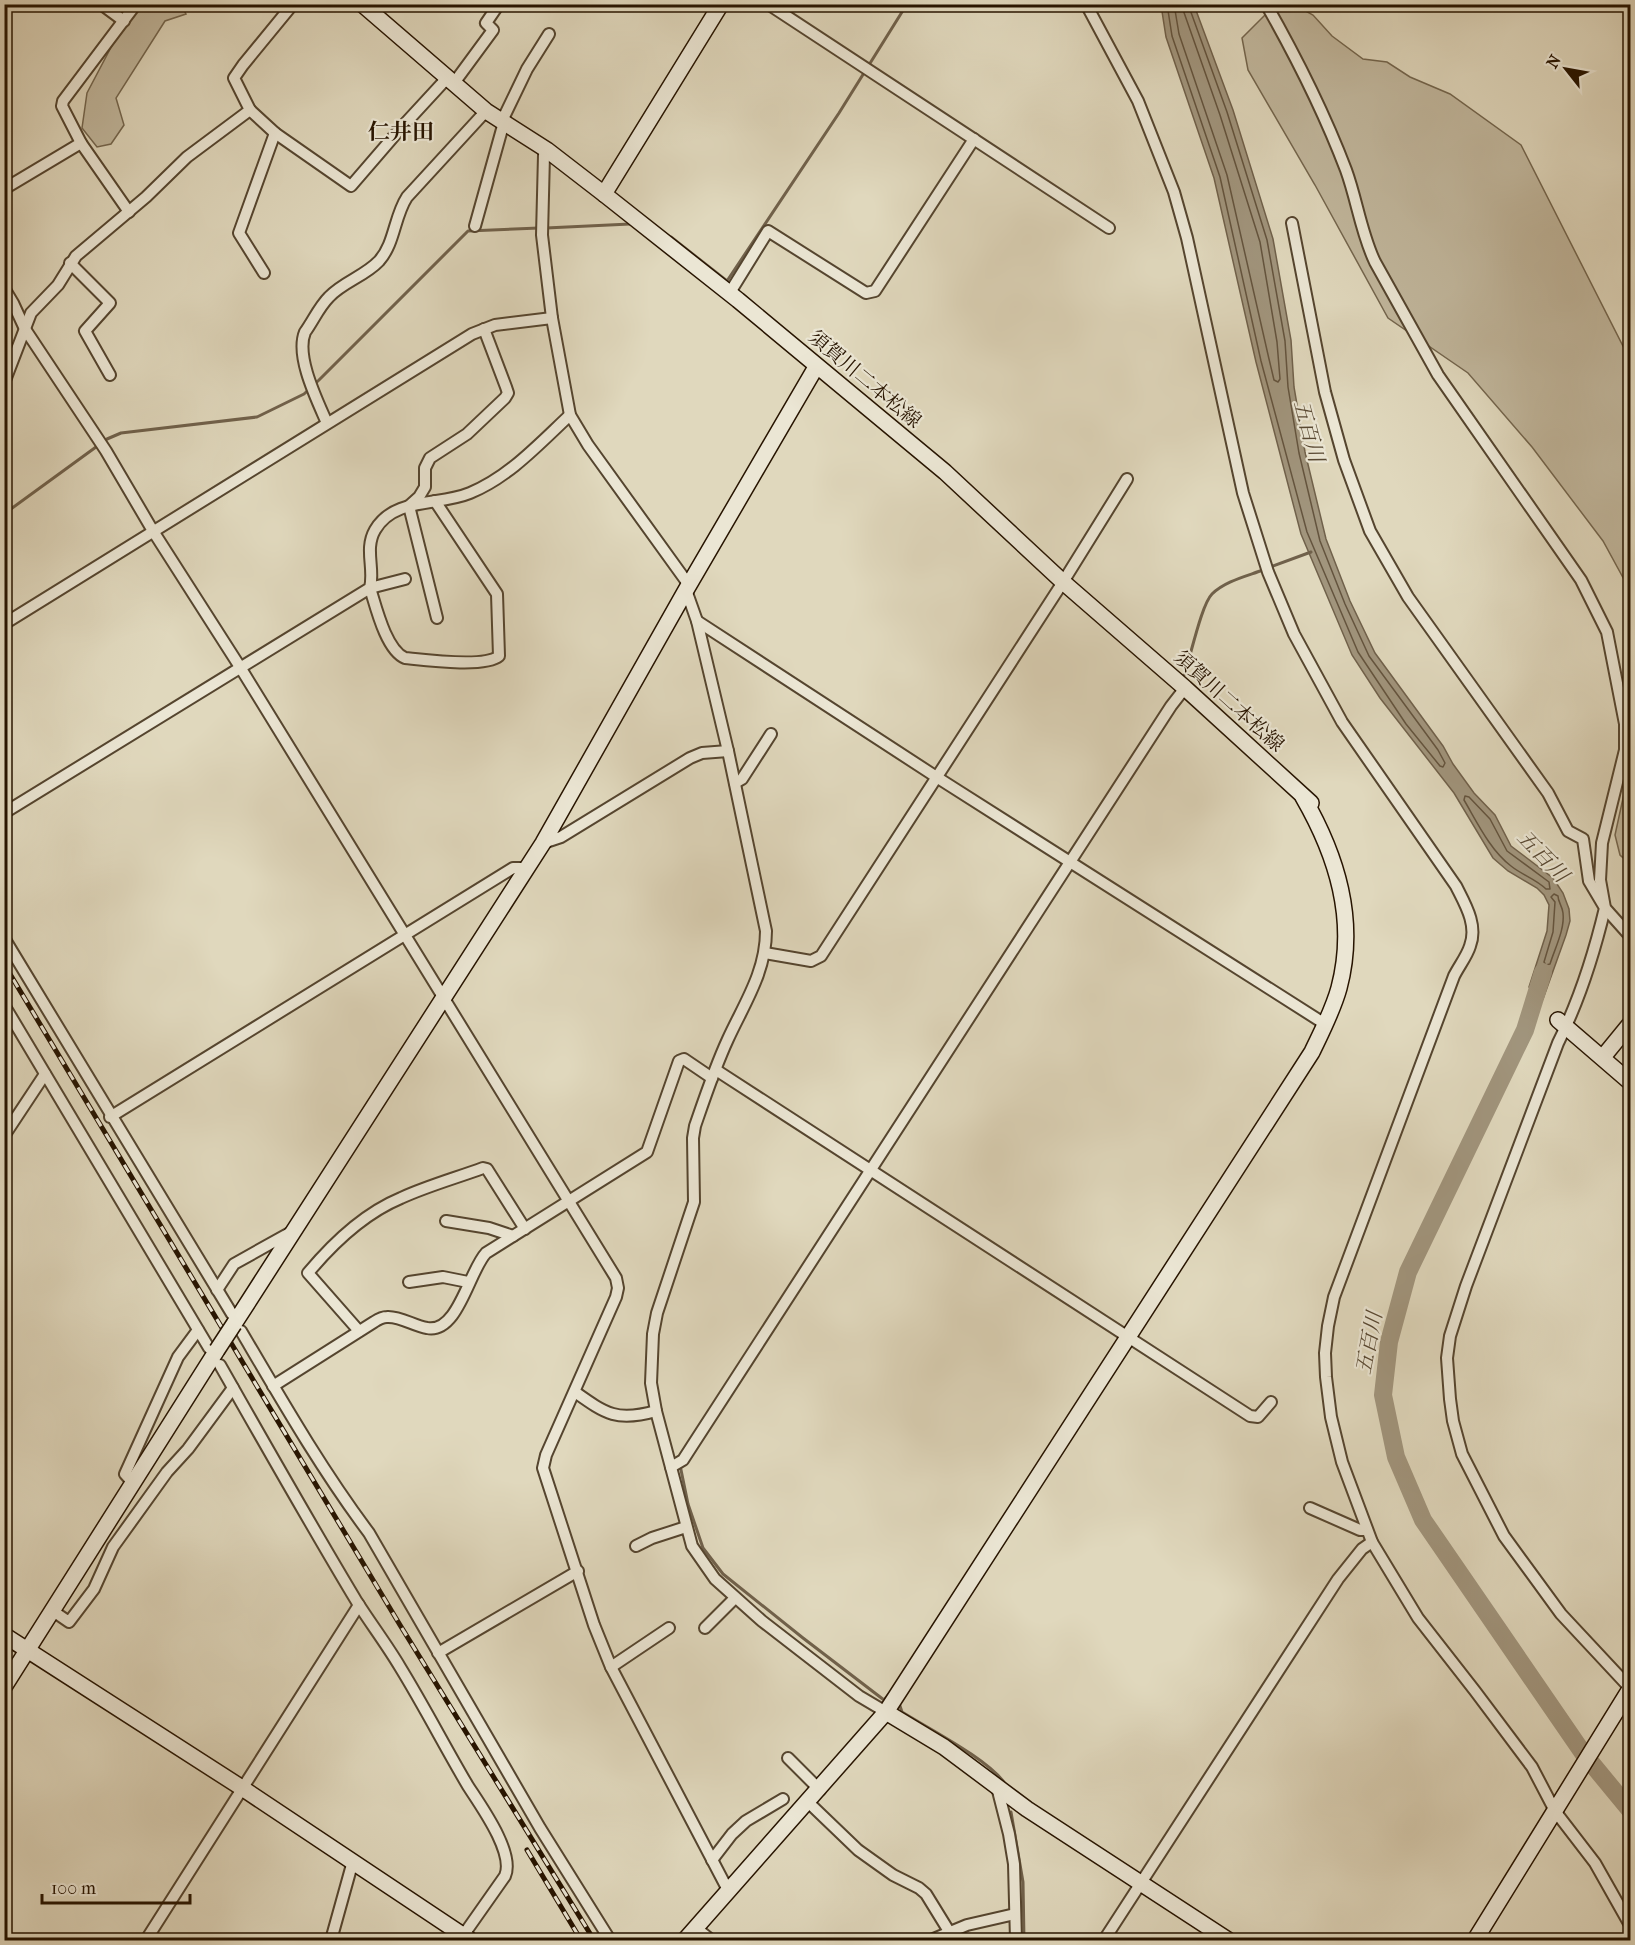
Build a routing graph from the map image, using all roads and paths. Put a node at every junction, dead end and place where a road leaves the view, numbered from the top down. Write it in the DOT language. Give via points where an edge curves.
graph roads {
  1 [pos="101,4"];
  2 [pos="136,4"];
  3 [pos="292,4"];
  4 [pos="362,4"];
  5 [pos="499,4"];
  6 [pos="721,4"];
  7 [pos="768,4"];
  8 [pos="1086,4"];
  9 [pos="1266,4"];
  10 [pos="124,21"];
  11 [pos="549,34"];
  12 [pos="451,80"];
  13 [pos="250,110"];
  14 [pos="486,111"];
  15 [pos="503,122"];
  16 [pos="275,133"];
  17 [pos="974,139"];
  18 [pos="81,143"];
  19 [pos="547,150"];
  20 [pos="4,189"];
  21 [pos="604,194"];
  22 [pos="129,212"];
  23 [pos="1292,223"];
  24 [pos="475,226"];
  25 [pos="1109,228"];
  26 [pos="70,263"];
  27 [pos="264,273"];
  28 [pos="4,288"];
  29 [pos="729,294"];
  30 [pos="9,306"];
  31 [pos="552,318"];
  32 [pos="484,328"];
  33 [pos="25,330"];
  34 [pos="816,367"];
  35 [pos="110,375"];
  36 [pos="4,383"];
  37 [pos="570,415"];
  38 [pos="327,423"];
  39 [pos="1127,479"];
  40 [pos="435,501"];
  41 [pos="409,506"];
  42 [pos="153,531"];
  43 [pos="405,579"];
  44 [pos="1063,582"];
  45 [pos="370,588"];
  46 [pos="688,588"];
  47 [pos="437,618"];
  48 [pos="697,621"];
  49 [pos="4,624"];
  50 [pos="240,667"];
  51 [pos="1185,688"];
  52 [pos="771,734"];
  53 [pos="728,751"];
  54 [pos="938,778"];
  55 [pos="735,783"];
  56 [pos="1303,797"];
  57 [pos="1320,810"];
  58 [pos="4,813"];
  59 [pos="543,843"];
  60 [pos="1071,862"];
  61 [pos="526,868"];
  62 [pos="1605,908"];
  63 [pos="403,935"];
  64 [pos="1630,936"];
  65 [pos="4,938"];
  66 [pos="765,953"];
  67 [pos="444,999"];
  68 [pos="4,1005"];
  69 [pos="1562,1023"];
  70 [pos="1325,1024"];
  71 [pos="1630,1024"];
  72 [pos="1603,1057"];
  73 [pos="45,1074"];
  74 [pos="714,1074"];
  75 [pos="1630,1082"];
  76 [pos="110,1117"];
  77 [pos="4,1136"];
  78 [pos="870,1169"];
  79 [pos="570,1201"];
  80 [pos="446,1221"];
  81 [pos="525,1229"];
  82 [pos="294,1230"];
  83 [pos="513,1236"];
  84 [pos="409,1282"];
  85 [pos="468,1282"];
  86 [pos="217,1290"];
  87 [pos="235,1323"];
  88 [pos="198,1329"];
  89 [pos="359,1331"];
  90 [pos="1129,1336"];
  91 [pos="216,1354"];
  92 [pos="273,1386"];
  93 [pos="233,1388"];
  94 [pos="575,1392"];
  95 [pos="1271,1401"];
  96 [pos="656,1411"];
  97 [pos="671,1467"];
  98 [pos="133,1483"];
  99 [pos="1310,1508"];
  100 [pos="686,1527"];
  101 [pos="1367,1530"];
  102 [pos="1372,1542"];
  103 [pos="636,1546"];
  104 [pos="578,1571"];
  105 [pos="735,1598"];
  106 [pos="359,1605"];
  107 [pos="53,1611"];
  108 [pos="669,1628"];
  109 [pos="705,1628"];
  110 [pos="4,1635"];
  111 [pos="28,1650"];
  112 [pos="438,1653"];
  113 [pos="611,1667"];
  114 [pos="4,1687"];
  115 [pos="1630,1690"];
  116 [pos="886,1712"];
  117 [pos="788,1758"];
  118 [pos="997,1787"];
  119 [pos="242,1788"];
  120 [pos="820,1790"];
  121 [pos="783,1799"];
  122 [pos="808,1802"];
  123 [pos="1557,1808"];
  124 [pos="712,1860"];
  125 [pos="352,1861"];
  126 [pos="1140,1884"];
  127 [pos="729,1893"];
  128 [pos="1015,1914"];
  129 [pos="1630,1925"];
  130 [pos="696,1928"];
  131 [pos="950,1933"];
  132 [pos="465,1939"];
  133 [pos="146,1941"];
  134 [pos="331,1941"];
  135 [pos="610,1941"];
  136 [pos="685,1941"];
  137 [pos="711,1941"];
  138 [pos="931,1941"];
  139 [pos="1016,1941"];
  140 [pos="1104,1941"];
  141 [pos="1228,1941"];
  142 [pos="1475,1941"];
  1 -- 10 [label="street"];
  2 -- 10 [label="street"];
  3 -- 13 [label="street" via="234,78"];
  4 -- 12 [label="street, 須賀川二本松線"];
  5 -- 12 [label="street" via="486,23 493,30"];
  6 -- 21 [label="street"];
  7 -- 17 [label="street"];
  8 -- 101 [label="street" via="1138,101 1173,192 1187,238 1243,493 1268,572 1294,634 1342,722 1456,886 1472,923 1471,945 1454,976 1396,1129 1334,1297 1328,1326 1326,1377 1331,1417 1342,1462"];
  9 -- 62 [label="street" via="1290,47 1346,171 1368,248 1380,272 1438,375 1581,580 1607,632 1625,724 1625,750 1602,843 1600,880"];
  10 -- 18 [label="street" via="63,101"];
  11 -- 15 [label="street" via="527,69"];
  12 -- 14 [label="street, 須賀川二本松線"];
  12 -- 16 [label="street" via="401,128 351,186"];
  13 -- 16 [label="street"];
  13 -- 22 [label="street" via="187,157"];
  14 -- 15 [label="street, 須賀川二本松線"];
  14 -- 38 [label="street" via="401,205 392,238 380,260 330,296 302,339 312,388"];
  15 -- 19 [label="street, 須賀川二本松線"];
  15 -- 24 [label="street"];
  16 -- 27 [label="street" via="239,233"];
  17 -- 25 [label="street"];
  17 -- 29 [label="street" via="875,291 866,293 768,231"];
  18 -- 20 [label="street"];
  18 -- 22 [label="street"];
  19 -- 21 [label="street, 須賀川二本松線"];
  19 -- 31 [label="street" via="542,235"];
  21 -- 29 [label="street, 須賀川二本松線"];
  22 -- 26 [label="street"];
  23 -- 62 [label="street" via="1325,392 1370,531 1408,597 1548,793 1568,831 1583,839 1589,881"];
  26 -- 33 [label="street" via="58,285 31,313"];
  26 -- 35 [label="street" via="110,303 85,331"];
  28 -- 30 [label="street"];
  29 -- 34 [label="street, 須賀川二本松線"];
  30 -- 33 [label="street"];
  31 -- 32 [label="street"];
  31 -- 37 [label="street"];
  32 -- 38 [label="street"];
  32 -- 41 [label="street" via="506,387 505,398 466,434 430,458 425,468 425,487"];
  33 -- 36 [label="street"];
  33 -- 42 [label="street" via="92,428"];
  34 -- 44 [label="street, 須賀川二本松線" via="945,472"];
  34 -- 46 [label="street"];
  37 -- 40 [label="street" via="488,486"];
  37 -- 46 [label="street"];
  38 -- 42 [label="street"];
  39 -- 44 [label="street"];
  40 -- 41 [label="street"];
  40 -- 45 [label="street" via="497,594 500,656 470,662 402,657 387,636"];
  41 -- 45 [label="street" via="388,515 372,536"];
  41 -- 47 [label="street"];
  42 -- 49 [label="street"];
  42 -- 50 [label="street"];
  43 -- 45 [label="street"];
  44 -- 51 [label="street, 須賀川二本松線"];
  44 -- 54 [label="street"];
  45 -- 50 [label="street"];
  46 -- 48 [label="street"];
  46 -- 59 [label="street"];
  48 -- 53 [label="street"];
  48 -- 54 [label="street"];
  50 -- 58 [label="street"];
  50 -- 63 [label="street"];
  51 -- 56 [label="street, 須賀川二本松線"];
  51 -- 60 [label="street"];
  52 -- 55 [label="street"];
  53 -- 55 [label="street"];
  53 -- 59 [label="street" via="690,758 561,837"];
  54 -- 60 [label="street"];
  54 -- 66 [label="street" via="821,956 807,961"];
  55 -- 66 [label="street" via="766,932"];
  56 -- 57 [label="street, 須賀川二本松線"];
  56 -- 70 [label="street" via="1333,858 1345,911 1341,975"];
  59 -- 61 [label="street"];
  60 -- 70 [label="street"];
  60 -- 78 [label="street"];
  61 -- 63 [label="street" via="513,868"];
  61 -- 67 [label="street"];
  62 -- 64 [label="street"];
  62 -- 69 [label="street" via="1596,943"];
  63 -- 67 [label="street"];
  63 -- 76 [label="street"];
  65 -- 76 [label="street"];
  66 -- 74 [label="street"];
  67 -- 79 [label="street"];
  67 -- 82 [label="street"];
  68 -- 73 [label="street"];
  69 -- 72 [label="street"];
  69 -- 115 [label="street" via="1466,1286 1450,1336 1447,1376 1462,1454 1504,1536 1561,1614"];
  70 -- 90 [label="street" via="1293,1083"];
  71 -- 72 [label="street"];
  72 -- 75 [label="street"];
  73 -- 77 [label="street"];
  73 -- 88 [label="street"];
  74 -- 78 [label="street"];
  74 -- 79 [label="street" via="684,1059 679,1061 650,1149"];
  74 -- 96 [label="street" via="694,1132 692,1211 655,1322 651,1383"];
  76 -- 86 [label="street"];
  78 -- 90 [label="street"];
  78 -- 97 [label="street" via="683,1460"];
  79 -- 81 [label="street"];
  79 -- 94 [label="street" via="616,1278 618,1288"];
  80 -- 83 [label="street"];
  81 -- 83 [label="street"];
  81 -- 89 [label="street" via="483,1168 386,1206 348,1231 308,1273"];
  82 -- 86 [label="street" via="234,1264"];
  82 -- 87 [label="street"];
  83 -- 85 [label="street" via="486,1253"];
  84 -- 85 [label="street" via="443,1277"];
  85 -- 89 [label="street" via="453,1316 441,1326 429,1329 387,1317"];
  86 -- 87 [label="street"];
  87 -- 91 [label="street, bridge"];
  87 -- 92 [label="street"];
  88 -- 91 [label="street"];
  88 -- 98 [label="street" via="178,1357 125,1474"];
  89 -- 92 [label="street"];
  90 -- 95 [label="street" via="1250,1416 1258,1417"];
  90 -- 116 [label="street"];
  91 -- 93 [label="street"];
  91 -- 98 [label="street"];
  92 -- 112 [label="street" via="369,1533"];
  93 -- 106 [label="street"];
  93 -- 107 [label="street" via="113,1547 94,1589 69,1622"];
  94 -- 96 [label="street" via="606,1413 628,1416"];
  94 -- 104 [label="street" via="543,1468"];
  96 -- 97 [label="street"];
  97 -- 100 [label="street"];
  98 -- 107 [label="street"];
  99 -- 101 [label="street"];
  100 -- 103 [label="street"];
  100 -- 105 [label="street" via="696,1554"];
  101 -- 102 [label="street"];
  102 -- 123 [label="street" via="1418,1618 1532,1767"];
  102 -- 126 [label="street" via="1338,1579"];
  104 -- 112 [label="street"];
  104 -- 113 [label="street"];
  105 -- 109 [label="street"];
  105 -- 116 [label="street" via="859,1696"];
  106 -- 119 [label="street"];
  106 -- 132 [label="street" via="401,1667 508,1860 505,1876"];
  107 -- 111 [label="street"];
  108 -- 113 [label="street"];
  110 -- 111 [label="street"];
  111 -- 114 [label="street"];
  111 -- 119 [label="street"];
  112 -- 135 [label="street"];
  113 -- 124 [label="street"];
  115 -- 123 [label="street"];
  116 -- 118 [label="street" via="944,1747"];
  116 -- 120 [label="street"];
  117 -- 120 [label="street"];
  118 -- 126 [label="street"];
  118 -- 128 [label="street" via="1012,1854"];
  119 -- 125 [label="street"];
  119 -- 133 [label="street"];
  120 -- 122 [label="street"];
  121 -- 124 [label="street" via="746,1821"];
  122 -- 127 [label="street"];
  122 -- 131 [label="street" via="858,1850 926,1894"];
  123 -- 129 [label="street" via="1595,1863"];
  123 -- 142 [label="street"];
  124 -- 127 [label="street"];
  125 -- 132 [label="street"];
  125 -- 134 [label="street"];
  126 -- 140 [label="street"];
  126 -- 141 [label="street"];
  127 -- 130 [label="street"];
  128 -- 131 [label="street"];
  128 -- 139 [label="street"];
  130 -- 136 [label="street"];
  130 -- 137 [label="street"];
  131 -- 138 [label="street"];
}
